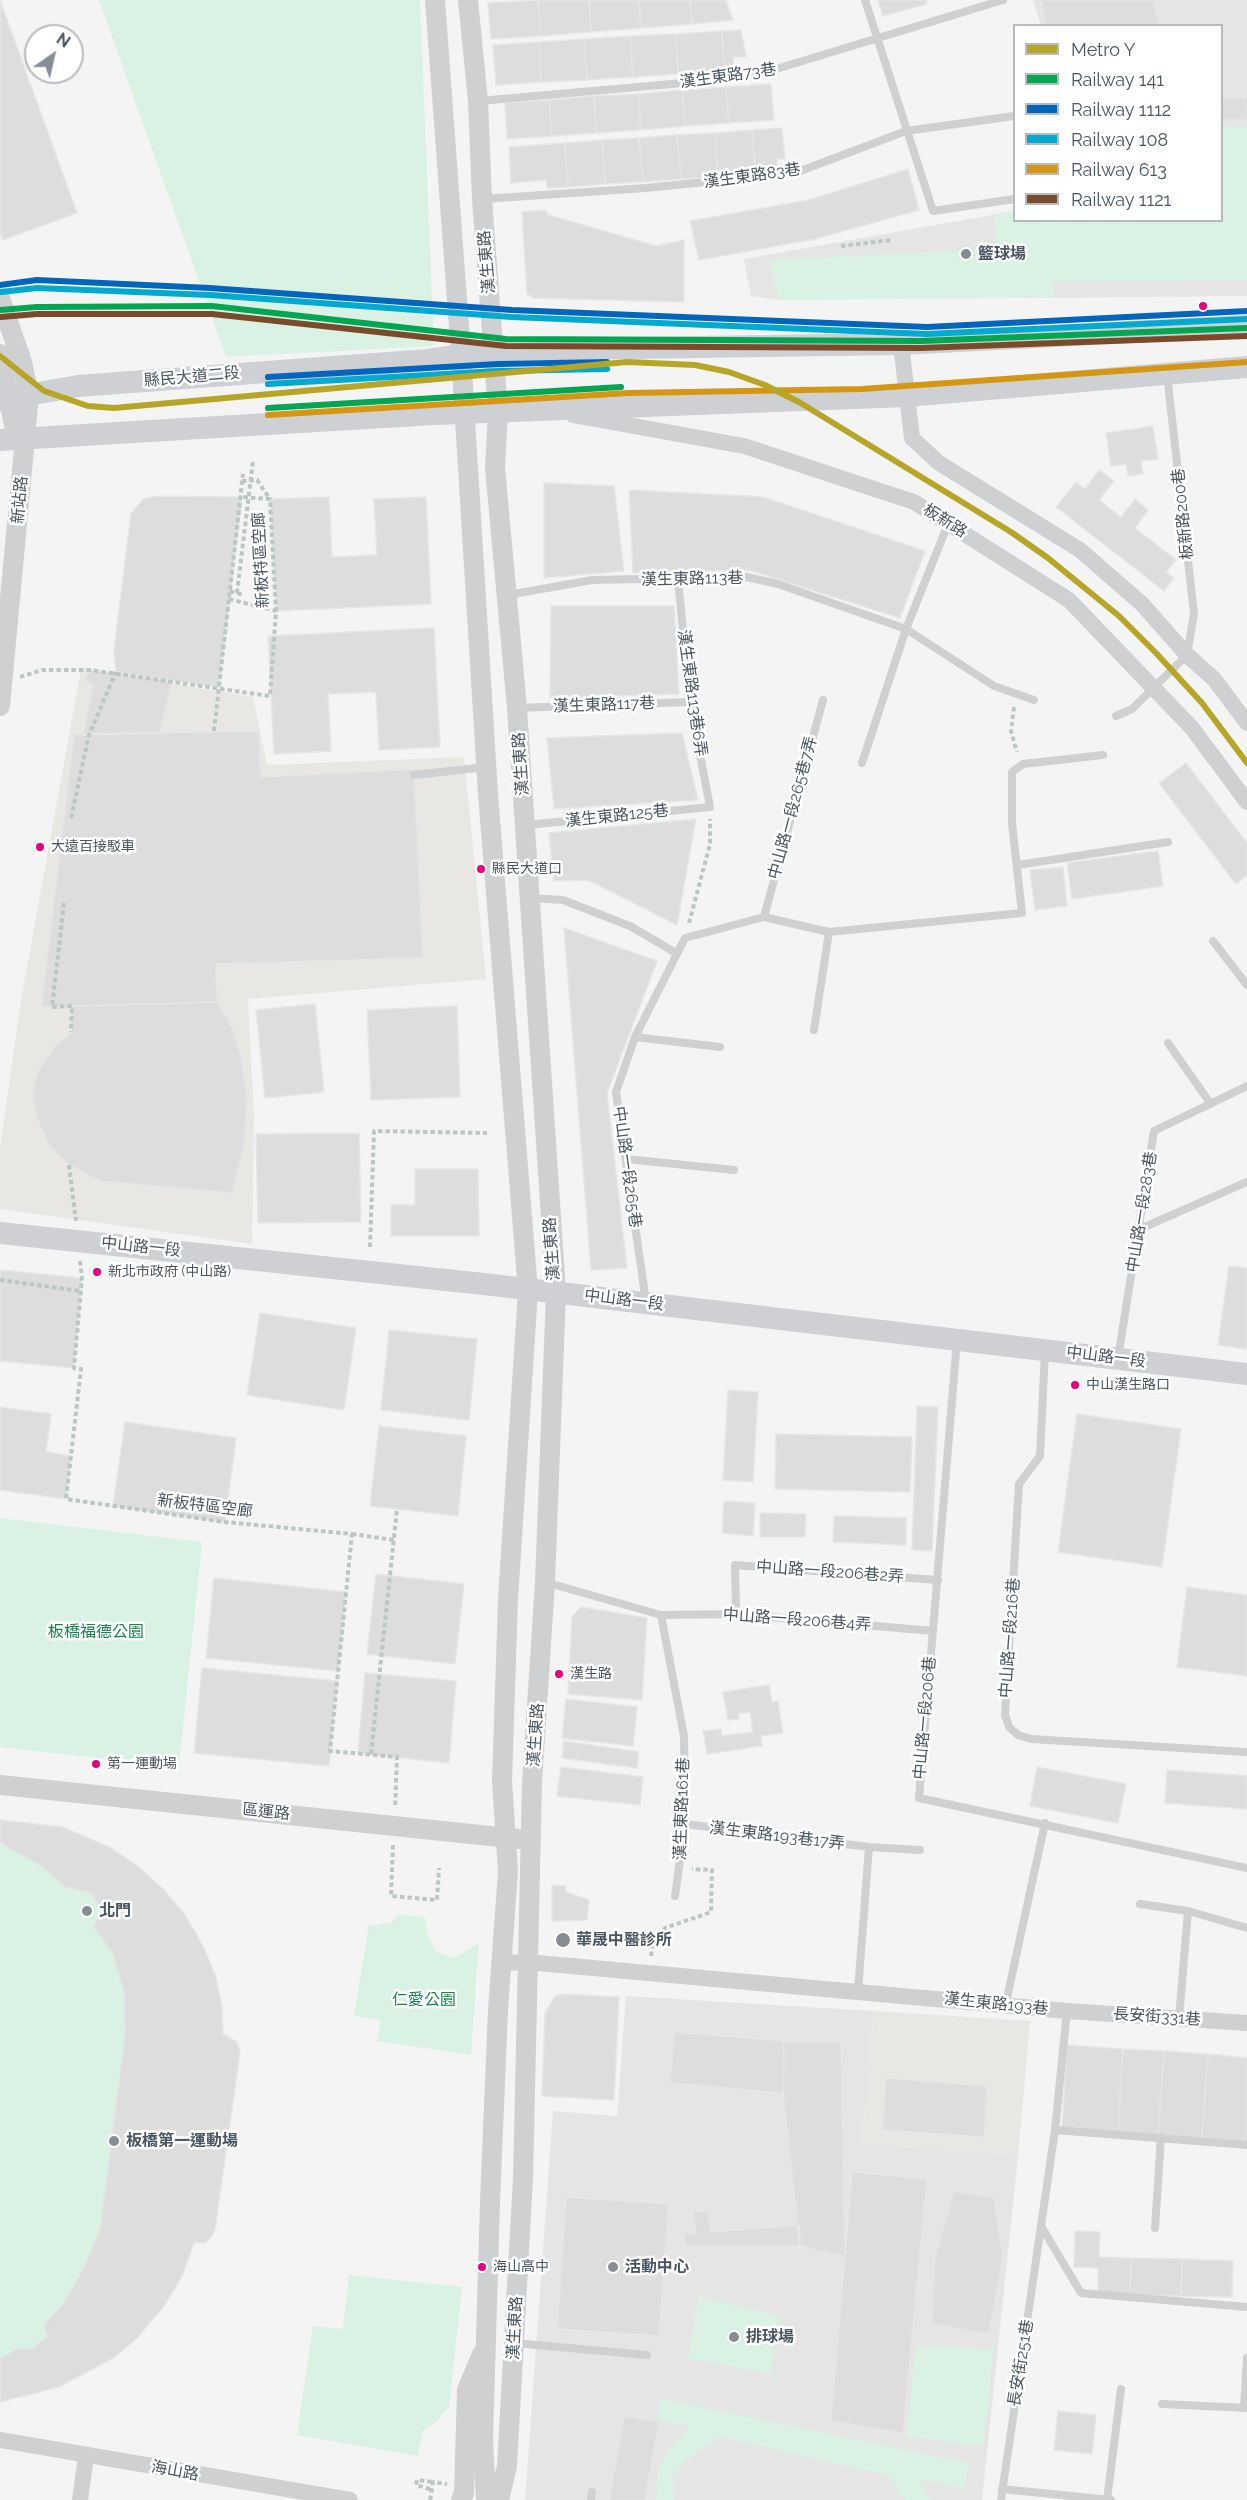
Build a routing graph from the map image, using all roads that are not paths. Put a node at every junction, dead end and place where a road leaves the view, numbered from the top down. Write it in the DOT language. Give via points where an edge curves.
graph roads {
  1 [pos="435,0"];
  2 [pos="468,0"];
  3 [pos="865,0"];
  4 [pos="1003,0"];
  5 [pos="876,40"];
  6 [pos="478,101"];
  7 [pos="1013,116"];
  8 [pos="906,131"];
  9 [pos="482,199"];
  10 [pos="1013,199"];
  11 [pos="0,298"];
  12 [pos="1247,326"];
  13 [pos="902,344"];
  14 [pos="495,350"];
  15 [pos="0,354"];
  16 [pos="461,354"];
  17 [pos="1247,367"];
  18 [pos="1167,374"];
  19 [pos="907,396"];
  20 [pos="13,398"];
  21 [pos="546,411"];
  22 [pos="463,412"];
  23 [pos="498,412"];
  24 [pos="25,439"];
  25 [pos="0,440"];
  26 [pos="948,524"];
  27 [pos="678,579"];
  28 [pos="507,595"];
  29 [pos="906,629"];
  30 [pos="1187,654"];
  31 [pos="1153,688"];
  32 [pos="823,700"];
  33 [pos="1034,700"];
  34 [pos="690,702"];
  35 [pos="0,706"];
  36 [pos="517,708"];
  37 [pos="1116,716"];
  38 [pos="1247,723"];
  39 [pos="1103,755"];
  40 [pos="862,763"];
  41 [pos="487,767"];
  42 [pos="414,775"];
  43 [pos="1247,802"];
  44 [pos="710,807"];
  45 [pos="525,825"];
  46 [pos="1168,842"];
  47 [pos="1018,866"];
  48 [pos="529,898"];
  49 [pos="764,917"];
  50 [pos="829,932"];
  51 [pos="1213,941"];
  52 [pos="676,953"];
  53 [pos="1247,985"];
  54 [pos="814,1030"];
  55 [pos="635,1037"];
  56 [pos="1168,1043"];
  57 [pos="720,1047"];
  58 [pos="1247,1086"];
  59 [pos="1209,1103"];
  60 [pos="626,1159"];
  61 [pos="734,1170"];
  62 [pos="1247,1182"];
  63 [pos="1140,1229"];
  64 [pos="0,1233"];
  65 [pos="528,1290"];
  66 [pos="555,1293"];
  67 [pos="646,1303"];
  68 [pos="957,1340"];
  69 [pos="1046,1350"];
  70 [pos="1118,1359"];
  71 [pos="1247,1374"];
  72 [pos="938,1580"];
  73 [pos="545,1582"];
  74 [pos="736,1614"];
  75 [pos="661,1615"];
  76 [pos="933,1631"];
  77 [pos="1247,1752"];
  78 [pos="0,1785"];
  79 [pos="1045,1823"];
  80 [pos="685,1824"];
  81 [pos="506,1839"];
  82 [pos="531,1839"];
  83 [pos="869,1848"];
  84 [pos="920,1850"];
  85 [pos="1247,1868"];
  86 [pos="675,1896"];
  87 [pos="1140,1904"];
  88 [pos="1188,1911"];
  89 [pos="1247,1928"];
  90 [pos="527,1962"];
  91 [pos="502,1963"];
  92 [pos="858,1991"];
  93 [pos="1007,1998"];
  94 [pos="1067,2011"];
  95 [pos="1179,2019"];
  96 [pos="1247,2023"];
  97 [pos="1055,2130"];
  98 [pos="1161,2137"];
  99 [pos="1247,2145"];
  100 [pos="1041,2226"];
  101 [pos="1155,2228"];
  102 [pos="1247,2307"];
  103 [pos="487,2343"];
  104 [pos="514,2343"];
  105 [pos="647,2355"];
  106 [pos="1247,2358"];
  107 [pos="1121,2389"];
  108 [pos="1162,2404"];
  109 [pos="1246,2408"];
  110 [pos="0,2440"];
  111 [pos="87,2456"];
  112 [pos="1002,2489"];
  113 [pos="80,2500"];
  114 [pos="350,2500"];
  115 [pos="461,2500"];
  116 [pos="486,2500"];
  117 [pos="499,2500"];
  118 [pos="1000,2500"];
  119 [pos="1109,2500"];
  1 -- 16 [label="street, 漢生東路"];
  2 -- 6 [label="street, 漢生東路"];
  3 -- 5 [label="lane"];
  4 -- 5 [label="lane, 漢生東路73巷"];
  5 -- 6 [label="lane, 漢生東路73巷" via="760,74"];
  5 -- 8 [label="lane"];
  6 -- 9 [label="street, 漢生東路"];
  7 -- 8 [label="lane, 漢生東路83巷"];
  8 -- 9 [label="lane, 漢生東路83巷" via="795,173"];
  8 -- 10 [label="lane" via="933,212"];
  9 -- 14 [label="street, 漢生東路"];
  11 -- 20 [label="street, 新站路" via="22,362"];
  12 -- 13 [label="main road, 縣民大道二段"];
  13 -- 14 [label="main road, 縣民大道二段"];
  13 -- 19 [label="street"];
  14 -- 16 [label="main road, 縣民大道二段"];
  14 -- 23 [label="street, 漢生東路"];
  15 -- 20 [label="street"];
  16 -- 20 [label="main road, 縣民大道二段" via="428,360 78,386"];
  16 -- 22 [label="street, 漢生東路"];
  17 -- 18 [label="main road"];
  18 -- 19 [label="main road"];
  18 -- 30 [label="lane, 板新路200巷" via="1194,614"];
  19 -- 21 [label="main road"];
  19 -- 30 [label="street" via="912,438 939,463 1080,550 1142,604"];
  20 -- 24 [label="street, 新站路"];
  21 -- 23 [label="main road"];
  21 -- 26 [label="street, 板新路" via="744,446 914,502"];
  22 -- 23 [label="main road"];
  22 -- 24 [label="main road"];
  22 -- 41 [label="street, 漢生東路"];
  23 -- 28 [label="street, 漢生東路" via="495,468"];
  24 -- 25 [label="main road"];
  24 -- 35 [label="street, 新站路"];
  26 -- 29 [label="lane"];
  26 -- 31 [label="street, 板新路" via="1069,600"];
  27 -- 28 [label="lane, 漢生東路113巷" via="592,580"];
  27 -- 29 [label="lane, 漢生東路113巷" via="747,577"];
  27 -- 34 [label="lane, 漢生東路113巷6弄"];
  28 -- 36 [label="street, 漢生東路"];
  29 -- 33 [label="lane, 漢生東路113巷" via="994,686"];
  29 -- 40 [label="lane"];
  30 -- 31 [label="lane"];
  30 -- 38 [label="street" via="1214,679"];
  31 -- 37 [label="lane" via="1132,709"];
  31 -- 43 [label="street, 板新路" via="1192,728"];
  32 -- 49 [label="lane, 中山路一段265巷7弄"];
  34 -- 36 [label="lane, 漢生東路117巷"];
  34 -- 44 [label="lane, 漢生東路113巷6弄"];
  36 -- 45 [label="street, 漢生東路"];
  39 -- 47 [label="lane" via="1023,764 1012,772 1012,824"];
  41 -- 42 [label="lane"];
  41 -- 65 [label="street, 漢生東路"];
  44 -- 45 [label="lane, 漢生東路125巷"];
  45 -- 48 [label="street, 漢生東路"];
  46 -- 47 [label="lane"];
  47 -- 50 [label="lane" via="1022,913"];
  48 -- 52 [label="lane" via="564,900 630,926"];
  48 -- 66 [label="street, 漢生東路"];
  49 -- 50 [label="lane"];
  49 -- 52 [label="lane, 中山路一段265巷" via="686,938"];
  50 -- 54 [label="lane"];
  51 -- 53 [label="lane"];
  52 -- 55 [label="lane, 中山路一段265巷"];
  55 -- 57 [label="lane"];
  55 -- 60 [label="lane, 中山路一段265巷" via="616,1092"];
  56 -- 59 [label="lane"];
  58 -- 59 [label="lane, 中山路一段283巷"];
  59 -- 63 [label="lane, 中山路一段283巷" via="1154,1131"];
  60 -- 61 [label="lane"];
  60 -- 67 [label="lane, 中山路一段265巷"];
  62 -- 63 [label="lane"];
  63 -- 70 [label="lane, 中山路一段283巷"];
  64 -- 65 [label="main road, 中山路一段"];
  65 -- 66 [label="main road, 中山路一段"];
  65 -- 81 [label="street, 漢生東路" via="508,1611 502,1781"];
  66 -- 67 [label="main road, 中山路一段"];
  66 -- 73 [label="street, 漢生東路"];
  67 -- 68 [label="main road, 中山路一段"];
  68 -- 69 [label="main road, 中山路一段"];
  68 -- 72 [label="lane, 中山路一段206巷"];
  69 -- 70 [label="main road, 中山路一段"];
  69 -- 77 [label="lane, 中山路一段216巷" via="1040,1456 1019,1484 1005,1715 1009,1727 1031,1739"];
  70 -- 71 [label="main road, 中山路一段"];
  72 -- 74 [label="lane, 中山路一段206巷2弄" via="735,1565"];
  72 -- 76 [label="lane, 中山路一段206巷"];
  73 -- 75 [label="lane, 中山路一段206巷4弄"];
  73 -- 82 [label="street, 漢生東路"];
  74 -- 75 [label="lane, 中山路一段206巷4弄"];
  74 -- 76 [label="lane, 中山路一段206巷4弄"];
  75 -- 80 [label="lane, 漢生東路161巷" via="684,1736"];
  76 -- 79 [label="lane, 中山路一段206巷" via="919,1798"];
  78 -- 81 [label="street, 區運路"];
  79 -- 85 [label="lane, 中山路一段206巷"];
  79 -- 93 [label="lane"];
  80 -- 83 [label="lane, 漢生東路193巷17弄"];
  80 -- 86 [label="lane, 漢生東路161巷"];
  81 -- 82 [label="street, 區運路"];
  81 -- 91 [label="street, 漢生東路" via="508,1871"];
  82 -- 90 [label="street, 漢生東路"];
  83 -- 84 [label="lane, 漢生東路193巷17弄"];
  83 -- 92 [label="lane"];
  87 -- 88 [label="lane"];
  88 -- 89 [label="lane"];
  88 -- 95 [label="lane"];
  90 -- 91 [label="street, 漢生東路193巷"];
  90 -- 92 [label="street, 漢生東路193巷"];
  90 -- 104 [label="street, 漢生東路" via="523,2178"];
  91 -- 103 [label="street, 漢生東路"];
  92 -- 94 [label="street, 漢生東路193巷"];
  94 -- 95 [label="street, 長安街331巷"];
  94 -- 97 [label="lane, 漢生東路193巷"];
  95 -- 96 [label="street, 長安街331巷"];
  97 -- 98 [label="lane"];
  97 -- 100 [label="lane, 漢生東路193巷"];
  98 -- 99 [label="lane"];
  98 -- 101 [label="lane"];
  100 -- 102 [label="lane" via="1081,2293"];
  100 -- 112 [label="lane, 長安街251巷"];
  103 -- 115 [label="street, 漢生東路" via="467,2390"];
  103 -- 116 [label="street, 漢生東路" via="483,2440"];
  104 -- 105 [label="lane"];
  104 -- 117 [label="street, 漢生東路" via="507,2466"];
  106 -- 109 [label="lane"];
  107 -- 119 [label="lane"];
  108 -- 109 [label="lane"];
  110 -- 111 [label="street, 海山路"];
  111 -- 113 [label="street"];
  111 -- 114 [label="street, 海山路"];
  112 -- 118 [label="lane, 長安街251巷"];
  112 -- 119 [label="lane"];
}
